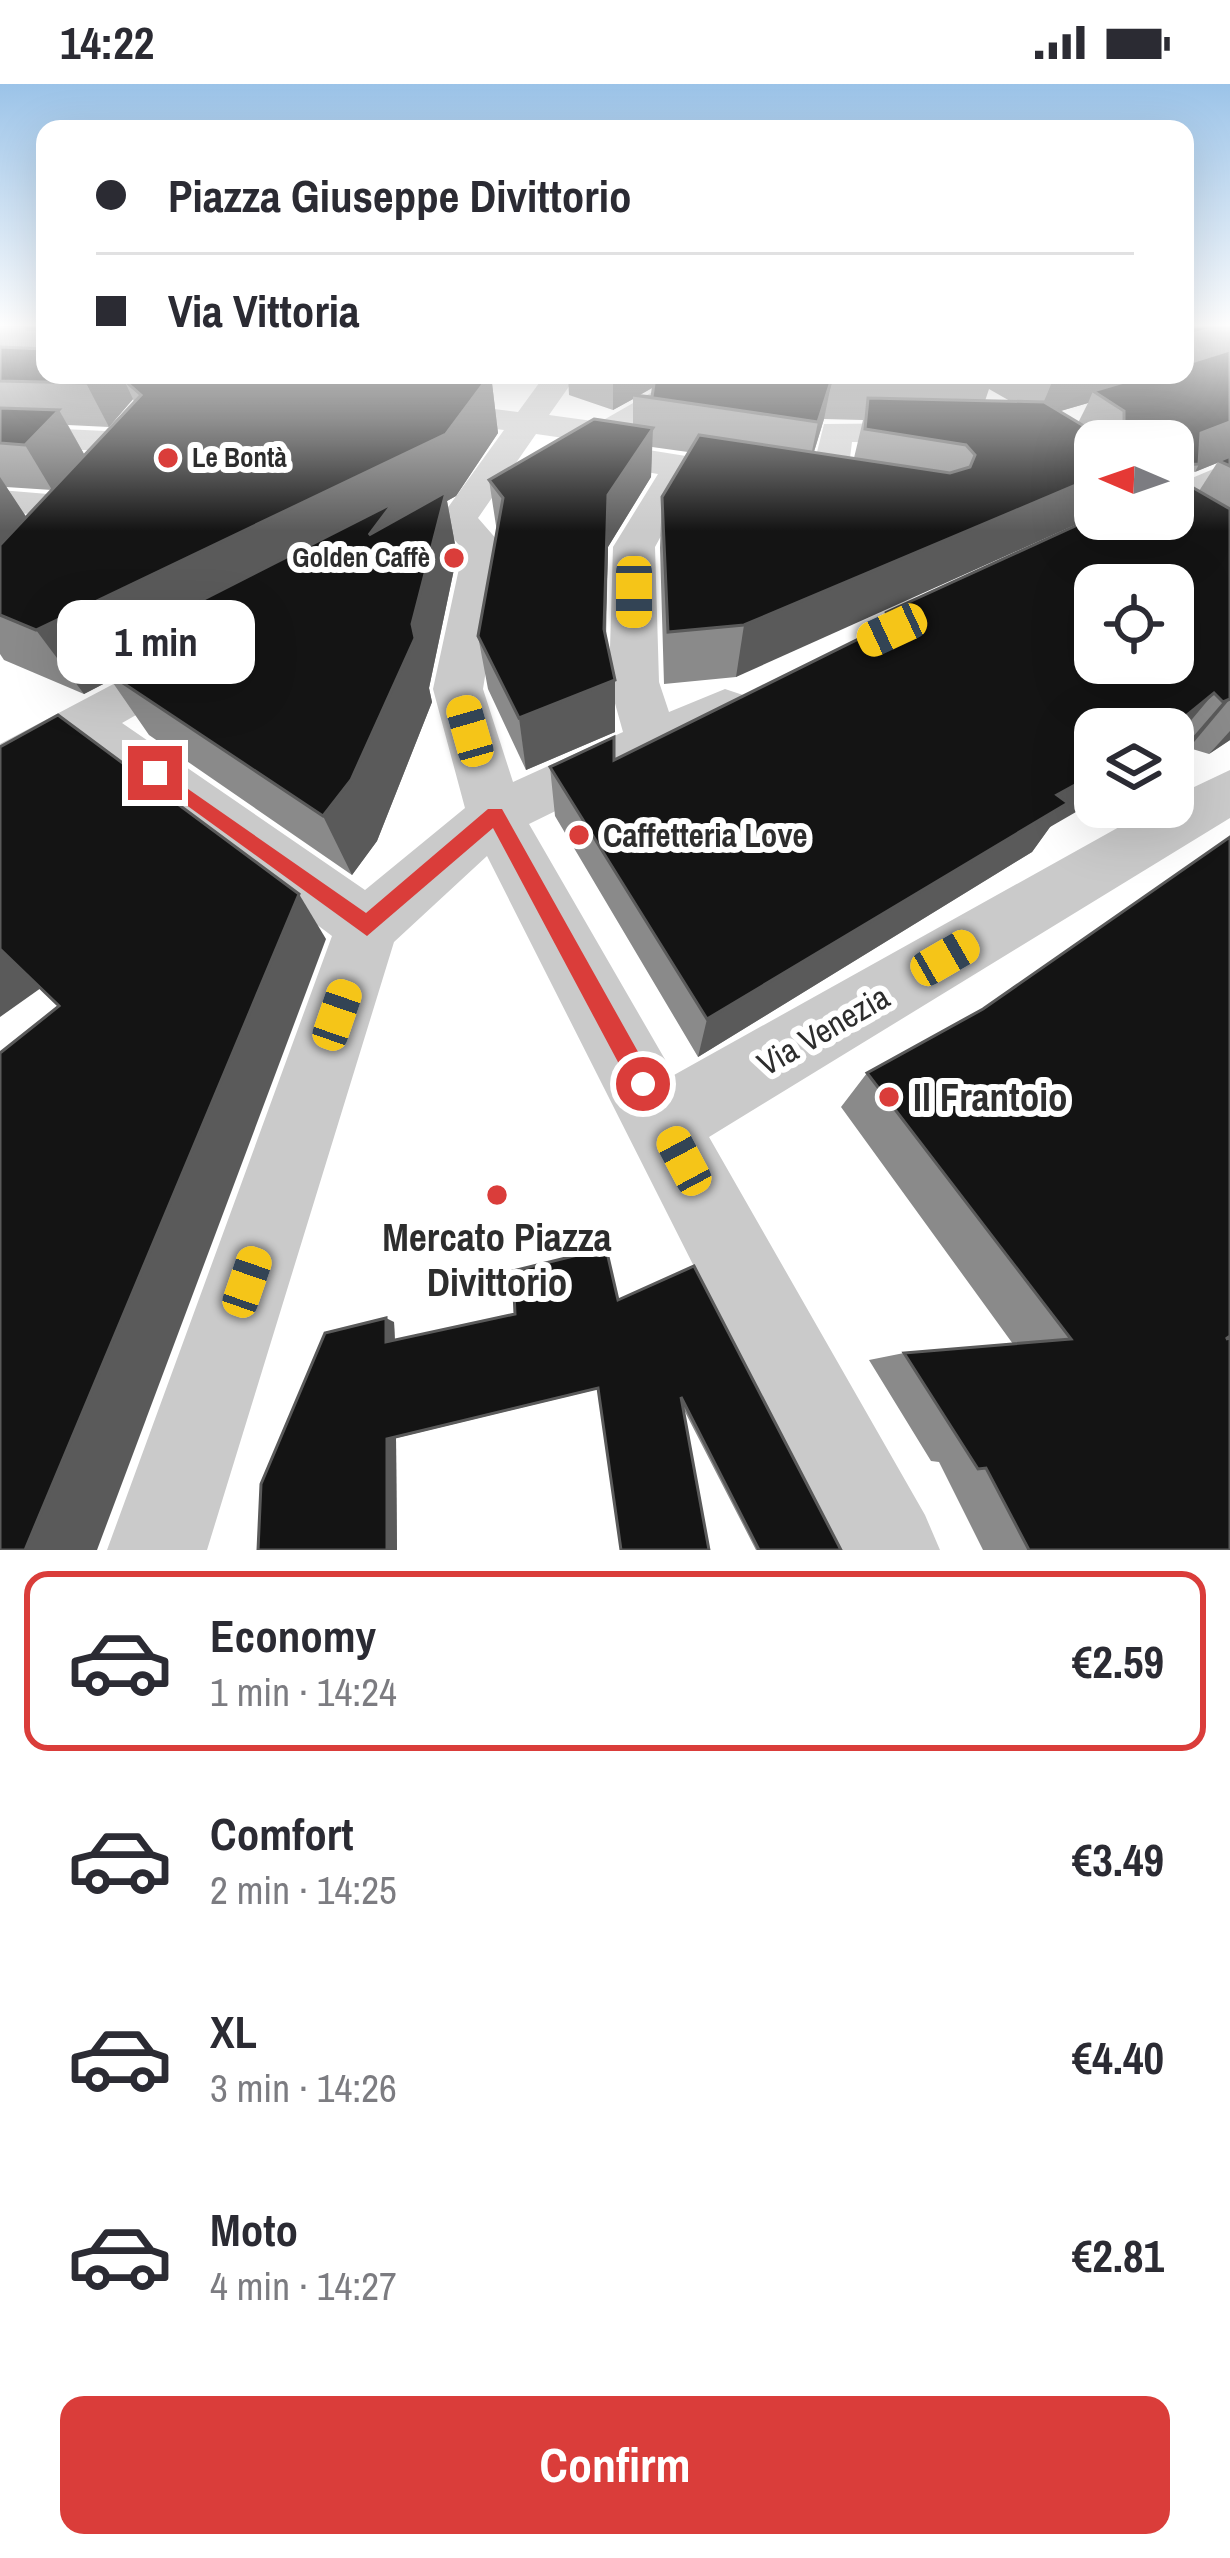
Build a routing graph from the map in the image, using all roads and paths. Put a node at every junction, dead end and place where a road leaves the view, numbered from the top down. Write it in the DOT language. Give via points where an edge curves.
graph roads {
  1 [pos="548,394"];
  2 [pos="672,394"];
  3 [pos="394,406"];
  4 [pos="528,424"];
  5 [pos="969,434"];
  6 [pos="0,436"];
  7 [pos="594,441"];
  8 [pos="125,442"];
  9 [pos="680,466"];
  10 [pos="1230,473"];
  11 [pos="826,490"];
  12 [pos="1194,490"];
  13 [pos="869,496"];
  14 [pos="0,502"];
  15 [pos="70,505"];
  16 [pos="445,522"];
  17 [pos="229,642"];
  18 [pos="756,693"];
  19 [pos="85,722"];
  20 [pos="652,741"];
  21 [pos="0,768"];
  22 [pos="495,815"];
  23 [pos="1211,821"];
  24 [pos="367,926"];
  25 [pos="664,1122"];
  26 [pos="157,1550"];
  27 [pos="890,1550"];
  1 -- 4 [label="street"];
  2 -- 7 [label="street"];
  3 -- 4 [label="street"];
  4 -- 7 [label="street"];
  4 -- 16 [label="street"];
  5 -- 11 [label="street" via="836,431"];
  6 -- 8 [label="street"];
  7 -- 9 [label="street"];
  7 -- 16 [label="street"];
  9 -- 11 [label="street"];
  9 -- 20 [label="street" via="634,547 634,682"];
  10 -- 12 [label="street"];
  11 -- 13 [label="street"];
  14 -- 15 [label="street"];
  16 -- 22 [label="street" via="484,549 458,689"];
  17 -- 19 [label="street"];
  18 -- 20 [label="street"];
  19 -- 21 [label="street"];
  19 -- 24 [label="street"];
  20 -- 22 [label="street"];
  22 -- 24 [label="street"];
  22 -- 25 [label="street"];
  23 -- 25 [label="street, Via Venezia"];
  24 -- 26 [label="street"];
  25 -- 27 [label="street"];
}
